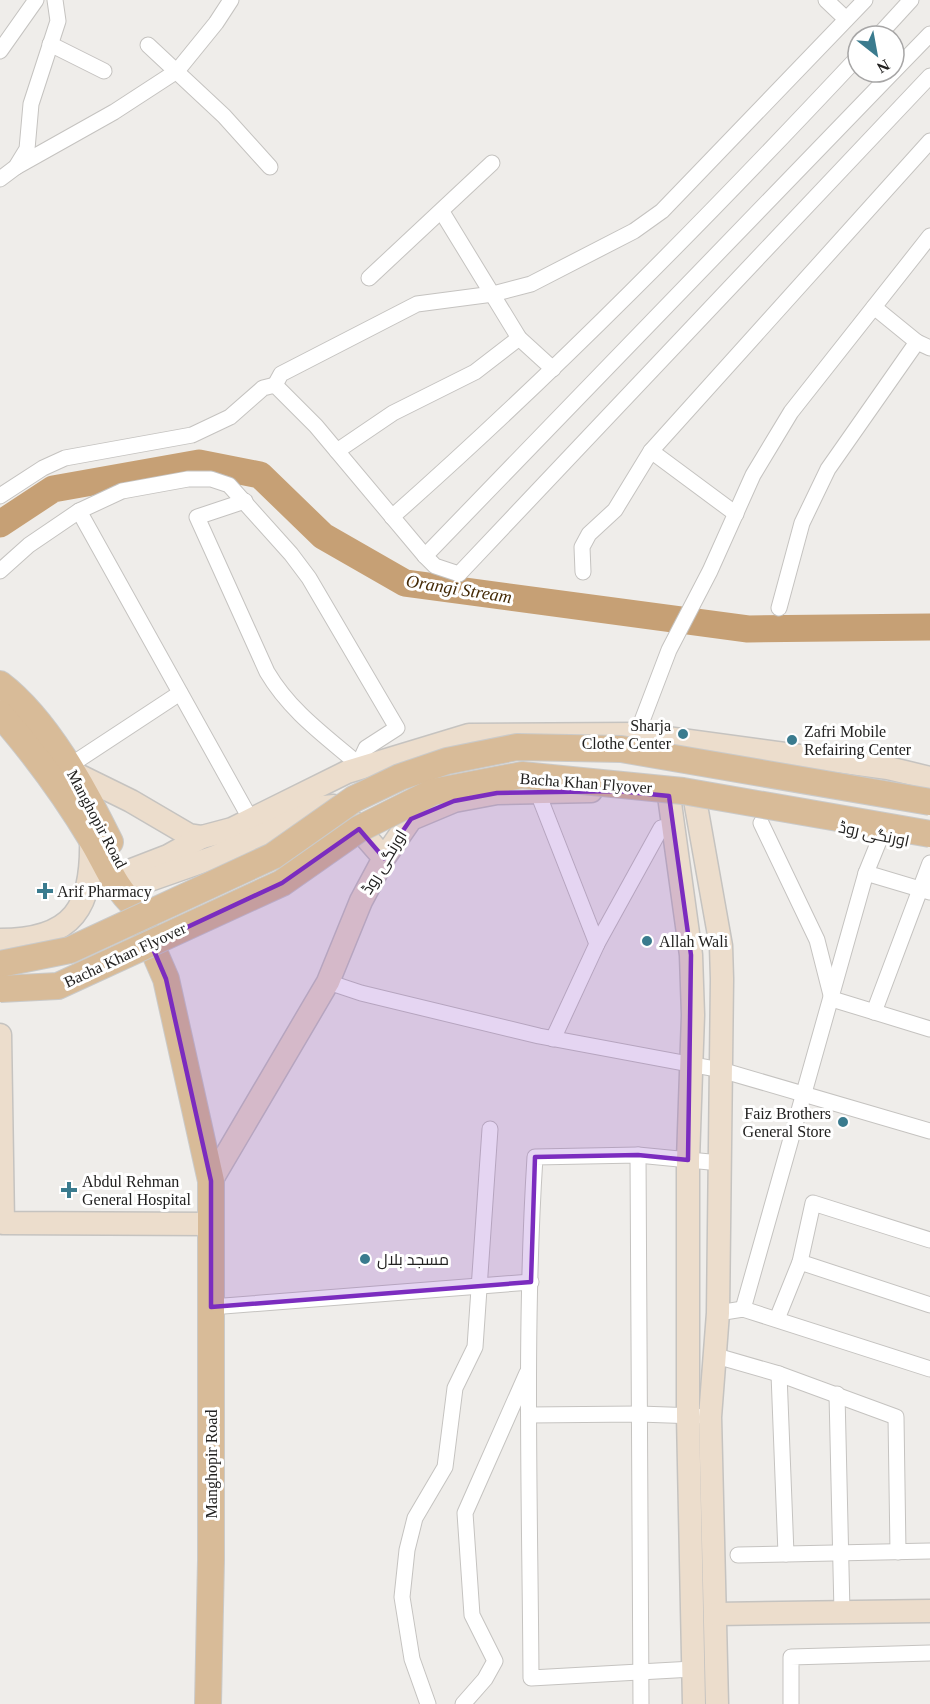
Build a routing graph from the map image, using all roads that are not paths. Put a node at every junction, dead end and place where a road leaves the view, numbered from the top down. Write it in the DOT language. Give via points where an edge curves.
graph roads {
  1 [pos="36,0"];
  2 [pos="55,0"];
  3 [pos="231,0"];
  4 [pos="826,0"];
  5 [pos="865,0"];
  6 [pos="911,0"];
  7 [pos="846,19"];
  8 [pos="889,24"];
  9 [pos="930,34"];
  10 [pos="50,44"];
  11 [pos="148,45"];
  12 [pos="0,51"];
  13 [pos="906,59"];
  14 [pos="846,70"];
  15 [pos="104,72"];
  16 [pos="177,72"];
  17 [pos="930,76"];
  18 [pos="882,84"];
  19 [pos="930,141"];
  20 [pos="492,163"];
  21 [pos="16,167"];
  22 [pos="270,167"];
  23 [pos="0,178"];
  24 [pos="442,212"];
  25 [pos="930,236"];
  26 [pos="369,278"];
  27 [pos="493,294"];
  28 [pos="874,307"];
  29 [pos="519,338"];
  30 [pos="923,345"];
  31 [pos="553,369"];
  32 [pos="276,385"];
  33 [pos="337,451"];
  34 [pos="651,451"];
  35 [pos="0,496"];
  36 [pos="245,501"];
  37 [pos="79,511"];
  38 [pos="736,514"];
  39 [pos="392,517"];
  40 [pos="425,556"];
  41 [pos="0,571"];
  42 [pos="583,573"];
  43 [pos="779,608"];
  44 [pos="180,693"];
  45 [pos="5,698"];
  46 [pos="637,734"];
  47 [pos="357,767"];
  48 [pos="72,770"];
  49 [pos="930,778"];
  50 [pos="669,796"];
  51 [pos="696,800"];
  52 [pos="541,801"];
  53 [pos="930,802"];
  54 [pos="251,820"];
  55 [pos="760,823"];
  56 [pos="672,826"];
  57 [pos="930,834"];
  58 [pos="881,836"];
  59 [pos="202,837"];
  60 [pos="91,838"];
  61 [pos="930,846"];
  62 [pos="384,858"];
  63 [pos="930,863"];
  64 [pos="866,873"];
  65 [pos="126,886"];
  66 [pos="925,891"];
  67 [pos="0,940"];
  68 [pos="597,944"];
  69 [pos="0,964"];
  70 [pos="328,981"];
  71 [pos="0,989"];
  72 [pos="832,999"];
  73 [pos="874,1012"];
  74 [pos="930,1029"];
  75 [pos="0,1035"];
  76 [pos="553,1038"];
  77 [pos="691,1065"];
  78 [pos="721,1070"];
  79 [pos="806,1094"];
  80 [pos="490,1129"];
  81 [pos="930,1131"];
  82 [pos="638,1155"];
  83 [pos="688,1160"];
  84 [pos="720,1163"];
  85 [pos="212,1181"];
  86 [pos="212,1224"];
  87 [pos="2,1226"];
  88 [pos="930,1240"];
  89 [pos="800,1262"];
  90 [pos="531,1282"];
  91 [pos="479,1286"];
  92 [pos="930,1305"];
  93 [pos="212,1306"];
  94 [pos="743,1309"];
  95 [pos="717,1314"];
  96 [pos="777,1319"];
  97 [pos="713,1355"];
  98 [pos="531,1365"];
  99 [pos="930,1369"];
  100 [pos="779,1374"];
  101 [pos="837,1394"];
  102 [pos="639,1414"];
  103 [pos="529,1415"];
  104 [pos="688,1416"];
  105 [pos="710,1417"];
  106 [pos="930,1551"];
  107 [pos="898,1552"];
  108 [pos="842,1553"];
  109 [pos="786,1554"];
  110 [pos="738,1555"];
  111 [pos="930,1611"];
  112 [pos="842,1612"];
  113 [pos="716,1614"];
  114 [pos="930,1653"];
  115 [pos="693,1669"];
  116 [pos="641,1672"];
  117 [pos="208,1704"];
  118 [pos="428,1704"];
  119 [pos="463,1704"];
  120 [pos="640,1704"];
  121 [pos="694,1704"];
  122 [pos="717,1704"];
  123 [pos="791,1704"];
  1 -- 12 [label="street"];
  2 -- 10 [label="street" via="58,21"];
  3 -- 16 [label="street"];
  4 -- 7 [label="street"];
  5 -- 7 [label="street"];
  6 -- 8 [label="street"];
  7 -- 27 [label="street" via="663,212 531,284"];
  9 -- 13 [label="street"];
  10 -- 15 [label="street"];
  10 -- 21 [label="street" via="31,104 27,149"];
  11 -- 16 [label="street"];
  14 -- 31 [label="street" via="723,200"];
  16 -- 21 [label="street"];
  16 -- 22 [label="street"];
  17 -- 40 [label="street" via="459,574 435,566"];
  18 -- 40 [label="street"];
  19 -- 34 [label="street"];
  20 -- 24 [label="street"];
  21 -- 23 [label="street"];
  24 -- 26 [label="street"];
  24 -- 27 [label="street"];
  25 -- 28 [label="street"];
  27 -- 29 [label="street"];
  27 -- 32 [label="street" via="417,304 281,374"];
  28 -- 30 [label="street"];
  28 -- 38 [label="street" via="791,412 753,475"];
  29 -- 31 [label="street"];
  29 -- 33 [label="street" via="474,372 393,413"];
  30 -- 43 [label="street" via="828,470 802,524"];
  31 -- 39 [label="street" via="496,426"];
  32 -- 33 [label="street"];
  32 -- 35 [label="street" via="263,388 230,417 192,435 65,458"];
  33 -- 39 [label="street"];
  34 -- 38 [label="street"];
  34 -- 42 [label="street" via="615,510 589,534 582,547"];
  36 -- 37 [label="street" via="229,485 211,479 188,479 122,491"];
  36 -- 47 [label="street" via="309,578 397,728 366,748"];
  36 -- 47 [label="street" via="197,517 278,691 298,715"];
  37 -- 41 [label="street" via="29,545"];
  37 -- 44 [label="street"];
  38 -- 46 [label="street" via="669,650"];
  39 -- 40 [label="street"];
  44 -- 48 [label="street"];
  44 -- 54 [label="street"];
  45 -- 48 [label="main road, Manghopir Road"];
  45 -- 60 [label="main road, Manghopir Road" via="27,745"];
  46 -- 47 [label="street" via="469,735"];
  46 -- 49 [label="street" via="888,768"];
  47 -- 54 [label="street"];
  48 -- 59 [label="street" via="189,835"];
  48 -- 65 [label="main road, Manghopir Road"];
  50 -- 51 [label="street, اورنگی روڈ"];
  50 -- 56 [label="street"];
  50 -- 62 [label="street, اورنگی روڈ" via="620,791 497,793 454,801 411,819"];
  51 -- 58 [label="street, اورنگی روڈ"];
  51 -- 78 [label="street" via="721,946"];
  52 -- 68 [label="street"];
  53 -- 69 [label="main road, Bacha Khan Flyover, bridge" via="621,749 517,747 447,761 400,777 354,799 273,856 70,950"];
  54 -- 59 [label="street"];
  55 -- 72 [label="street" via="817,940"];
  56 -- 68 [label="street" via="661,828"];
  56 -- 77 [label="street" via="691,955"];
  57 -- 71 [label="main road, Bacha Khan Flyover, bridge" via="683,791 522,775 433,792 359,829 282,883 58,986"];
  58 -- 61 [label="street, اورنگی روڈ"];
  58 -- 64 [label="street"];
  59 -- 65 [label="street"];
  60 -- 65 [label="main road, Manghopir Road"];
  60 -- 67 [label="street" via="90,879 86,898 75,917 22,940"];
  62 -- 65 [label="street" via="343,811 324,807 215,857"];
  62 -- 70 [label="street, اورنگی روڈ" via="361,901"];
  63 -- 66 [label="street"];
  64 -- 66 [label="street"];
  64 -- 72 [label="street"];
  65 -- 85 [label="main road, Manghopir Road" via="166,979"];
  66 -- 73 [label="street"];
  68 -- 76 [label="street"];
  70 -- 76 [label="street" via="361,993"];
  70 -- 85 [label="street, اورنگی روڈ"];
  72 -- 73 [label="street"];
  72 -- 79 [label="street"];
  73 -- 74 [label="street"];
  75 -- 87 [label="street"];
  76 -- 77 [label="street"];
  77 -- 78 [label="street"];
  77 -- 83 [label="street"];
  78 -- 79 [label="street"];
  78 -- 84 [label="street"];
  79 -- 81 [label="street"];
  79 -- 94 [label="street"];
  80 -- 91 [label="street"];
  82 -- 83 [label="street"];
  82 -- 90 [label="street" via="536,1157"];
  82 -- 102 [label="street"];
  83 -- 84 [label="street"];
  83 -- 104 [label="street"];
  84 -- 95 [label="street"];
  85 -- 86 [label="main road, Manghopir Road"];
  86 -- 87 [label="street"];
  86 -- 93 [label="main road, Manghopir Road"];
  88 -- 89 [label="street" via="813,1203"];
  89 -- 92 [label="street"];
  89 -- 96 [label="street"];
  90 -- 91 [label="street"];
  90 -- 98 [label="street"];
  91 -- 93 [label="street"];
  91 -- 118 [label="street" via="475,1347 455,1388 446,1467 415,1518 407,1550 402,1597 412,1659"];
  93 -- 117 [label="main road, Manghopir Road"];
  94 -- 95 [label="street"];
  94 -- 96 [label="street"];
  95 -- 97 [label="street"];
  96 -- 99 [label="street"];
  97 -- 100 [label="street"];
  97 -- 105 [label="street"];
  98 -- 103 [label="street"];
  98 -- 119 [label="street" via="465,1513 472,1615 495,1661"];
  100 -- 101 [label="street"];
  100 -- 109 [label="street"];
  101 -- 107 [label="street" via="896,1416"];
  101 -- 108 [label="street"];
  102 -- 103 [label="street"];
  102 -- 104 [label="street"];
  102 -- 116 [label="street"];
  103 -- 116 [label="street" via="531,1678"];
  104 -- 105 [label="street"];
  104 -- 115 [label="street"];
  105 -- 113 [label="street"];
  106 -- 107 [label="street"];
  107 -- 108 [label="street"];
  108 -- 109 [label="street"];
  108 -- 112 [label="street"];
  109 -- 110 [label="street"];
  111 -- 112 [label="street"];
  112 -- 113 [label="street"];
  113 -- 122 [label="street"];
  114 -- 123 [label="street" via="790,1657"];
  115 -- 116 [label="street"];
  115 -- 121 [label="street"];
  116 -- 120 [label="street"];
}
